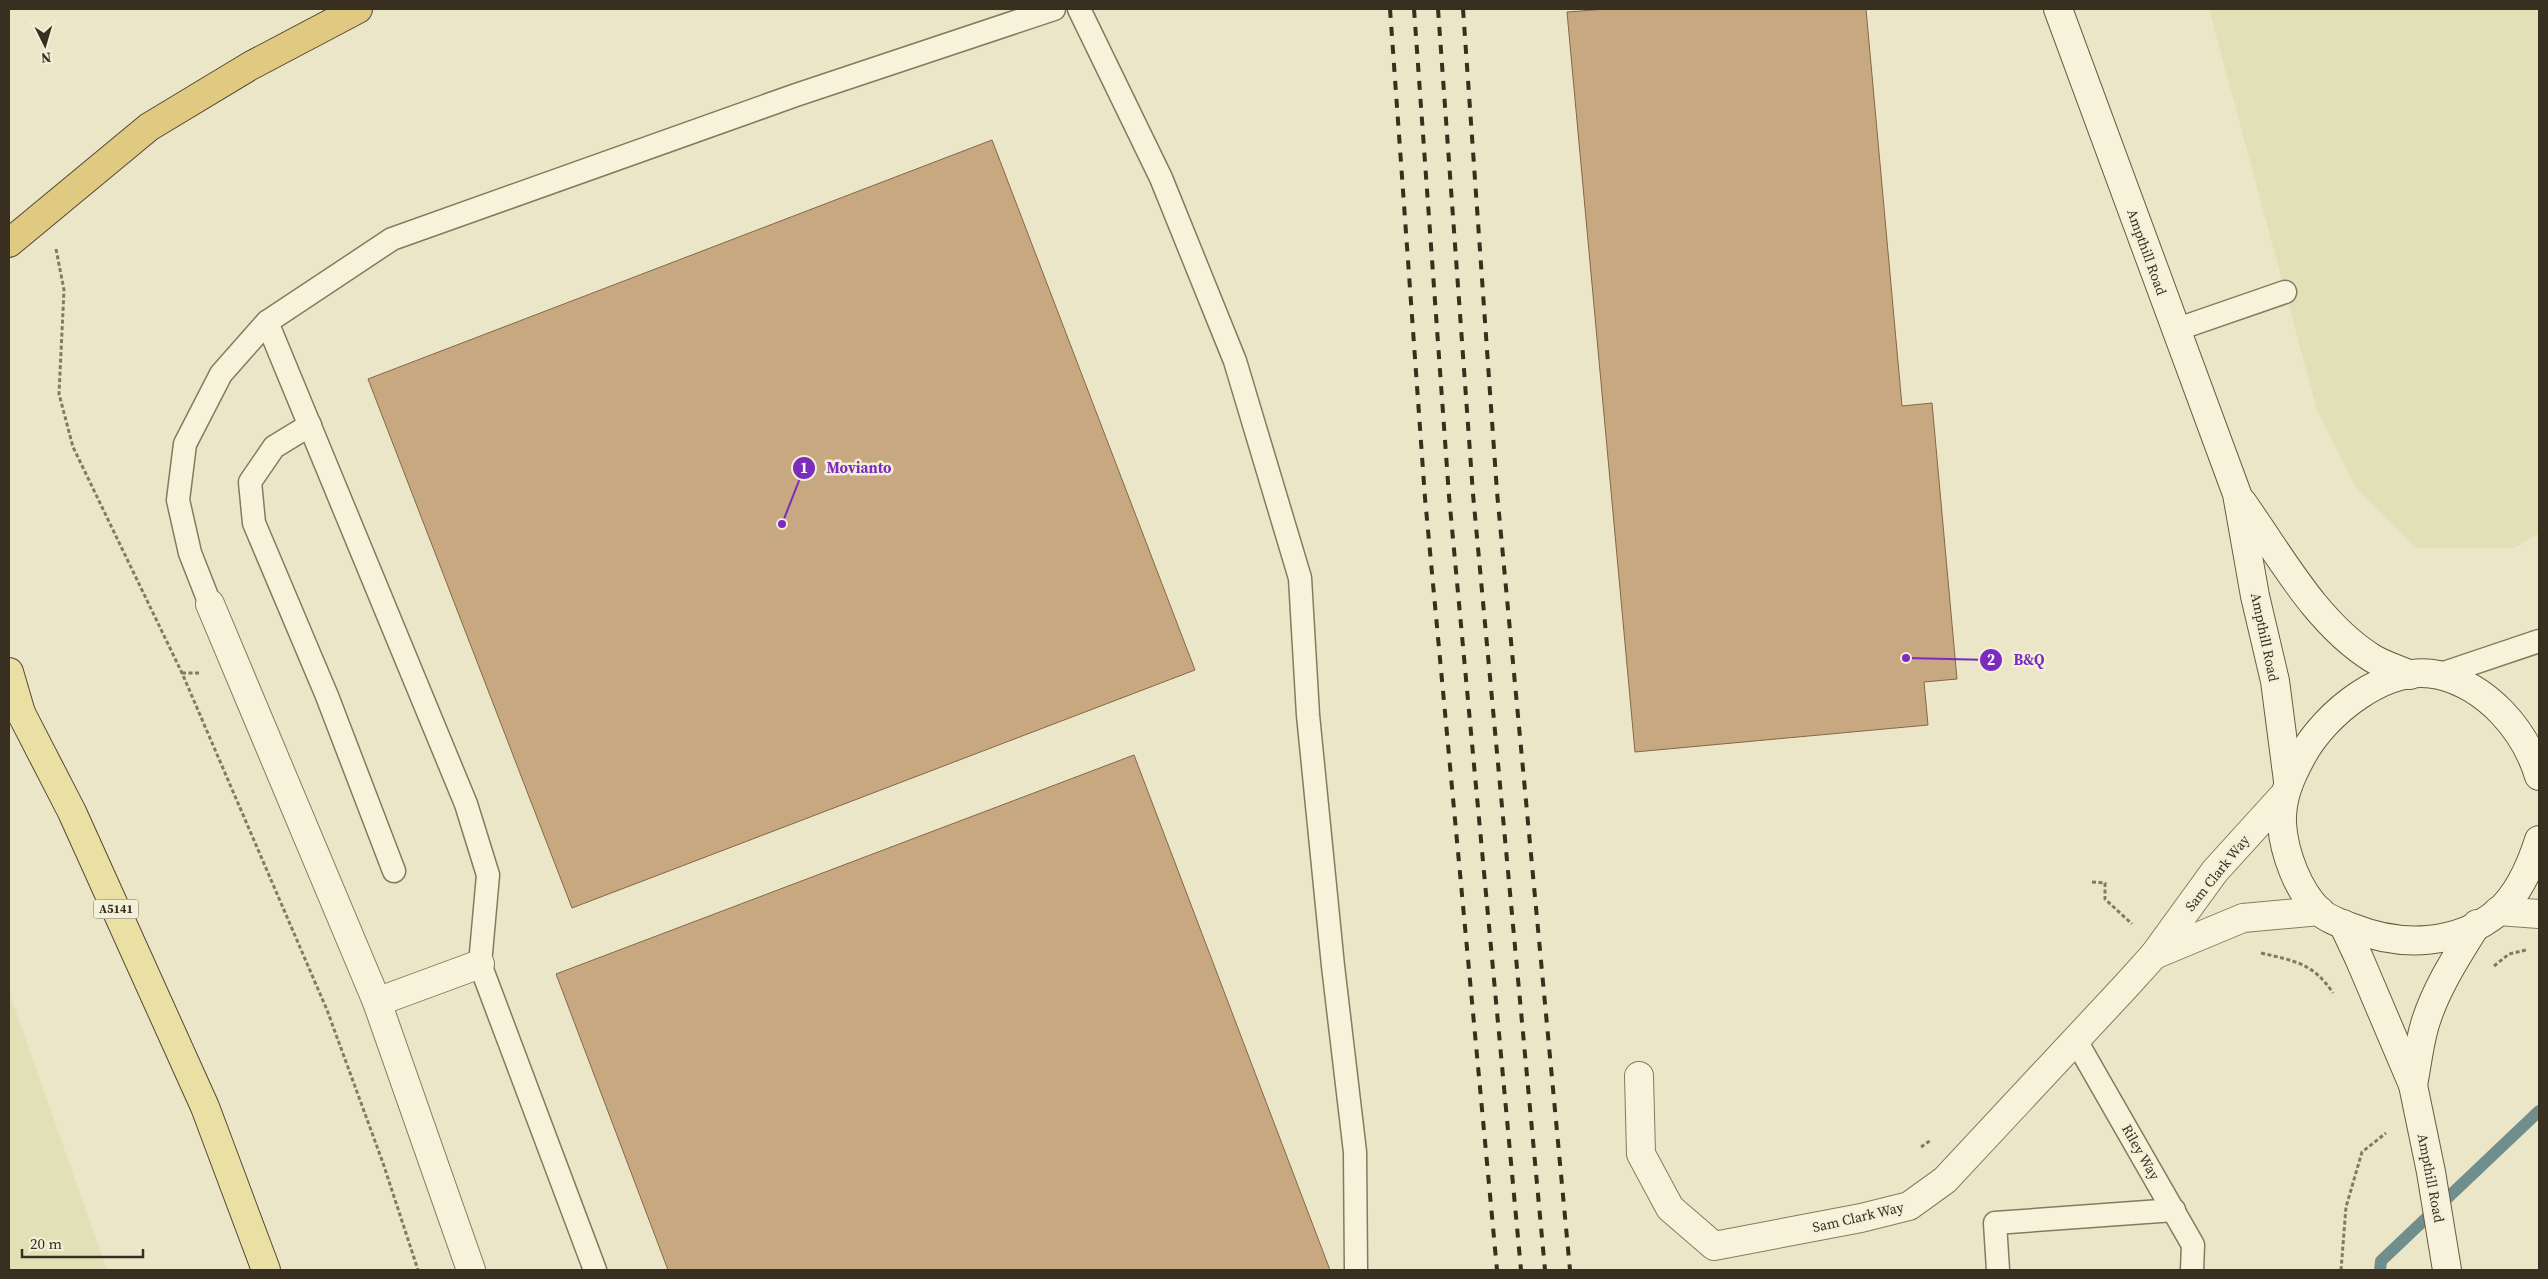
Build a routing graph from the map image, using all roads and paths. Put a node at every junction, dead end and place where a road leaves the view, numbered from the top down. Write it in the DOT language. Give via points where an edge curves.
graph roads {
  1 [pos="358,9"];
  2 [pos="1054,9"];
  3 [pos="1079,9"];
  4 [pos="2058,9"];
  5 [pos="9,242"];
  6 [pos="64,290"];
  7 [pos="2285,292"];
  8 [pos="267,322"];
  9 [pos="2175,330"];
  10 [pos="310,425"];
  11 [pos="2237,494"];
  12 [pos="210,604"];
  13 [pos="2539,641"];
  14 [pos="9,672"];
  15 [pos="2410,675"];
  16 [pos="2438,675"];
  17 [pos="15,706"];
  18 [pos="2537,762"];
  19 [pos="2286,788"];
  20 [pos="2539,840"];
  21 [pos="394,871"];
  22 [pos="2092,882"];
  23 [pos="2539,914"];
  24 [pos="2331,918"];
  25 [pos="2488,918"];
  26 [pos="2133,925"];
  27 [pos="2260,953"];
  28 [pos="2154,955"];
  29 [pos="480,964"];
  30 [pos="2336,1000"];
  31 [pos="376,1002"];
  32 [pos="2075,1039"];
  33 [pos="1639,1076"];
  34 [pos="2412,1086"];
  35 [pos="2385,1124"];
  36 [pos="2387,1132"];
  37 [pos="2389,1141"];
  38 [pos="2174,1210"];
  39 [pos="266,1270"];
  40 [pos="418,1270"];
  41 [pos="471,1270"];
  42 [pos="595,1270"];
  43 [pos="1356,1270"];
  44 [pos="1998,1270"];
  45 [pos="2192,1270"];
  46 [pos="2341,1270"];
  47 [pos="2447,1270"];
  1 -- 5 [label="highway" via="250,66 149,127"];
  2 -- 8 [label="lane" via="787,98 392,239"];
  3 -- 43 [label="lane" via="1161,178 1235,361 1300,578 1308,714 1355,1152"];
  4 -- 9 [label="main road, Ampthill Road"];
  6 -- 40 [label="path" via="59,394 73,447 182,673 327,1010"];
  7 -- 9 [label="lane"];
  8 -- 10 [label="lane"];
  8 -- 12 [label="lane" via="221,374 185,444 178,500 190,553"];
  9 -- 11 [label="main road, Ampthill Road"];
  10 -- 21 [label="lane" via="274,447 250,482 254,523 327,696"];
  10 -- 29 [label="lane" via="466,804 488,875"];
  11 -- 15 [label="main road, Ampthill Road" via="2302,587 2342,634 2373,658"];
  11 -- 19 [label="main road, Ampthill Road" via="2255,596 2275,680"];
  12 -- 31 [label="main road"];
  13 -- 16 [label="lane"];
  14 -- 17 [label="main road, A5141"];
  15 -- 16 [label="main road"];
  15 -- 19 [label="main road" via="2384,682 2336,712 2312,737"];
  16 -- 18 [label="main road" via="2462,684 2508,718 2523,736"];
  17 -- 39 [label="main road, A5141" via="72,812 205,1107"];
  19 -- 24 [label="main road, Ampthill Road" via="2282,824 2289,858 2304,890"];
  19 -- 28 [label="main road, Sam Clark Way" via="2215,871"];
  20 -- 25 [label="main road, Ampthill Road" via="2515,891"];
  22 -- 26 [label="path" via="2105,883 2105,899"];
  23 -- 25 [label="main road"];
  24 -- 25 [label="main road" via="2376,938 2402,941 2446,937"];
  24 -- 28 [label="main road, Sam Clark Way" via="2243,918"];
  24 -- 34 [label="main road, Ampthill Road" via="2359,958"];
  25 -- 34 [label="main road, Ampthill Road" via="2456,957 2437,992 2425,1024"];
  27 -- 30 [label="path" via="2302,963 2319,974"];
  28 -- 32 [label="main road, Sam Clark Way"];
  29 -- 31 [label="main road"];
  29 -- 42 [label="lane"];
  31 -- 41 [label="main road"];
  32 -- 33 [label="main road, Sam Clark Way" via="1946,1180 1909,1206 1714,1246 1670,1208 1641,1154"];
  32 -- 38 [label="lane, Riley Way"];
  34 -- 47 [label="main road, Ampthill Road" via="2431,1172"];
  35 -- 36 [label="path"];
  36 -- 37 [label="path"];
  36 -- 46 [label="path" via="2362,1152 2346,1207"];
  38 -- 44 [label="lane" via="1995,1223"];
  38 -- 45 [label="lane, Riley Way" via="2193,1245"];
}
